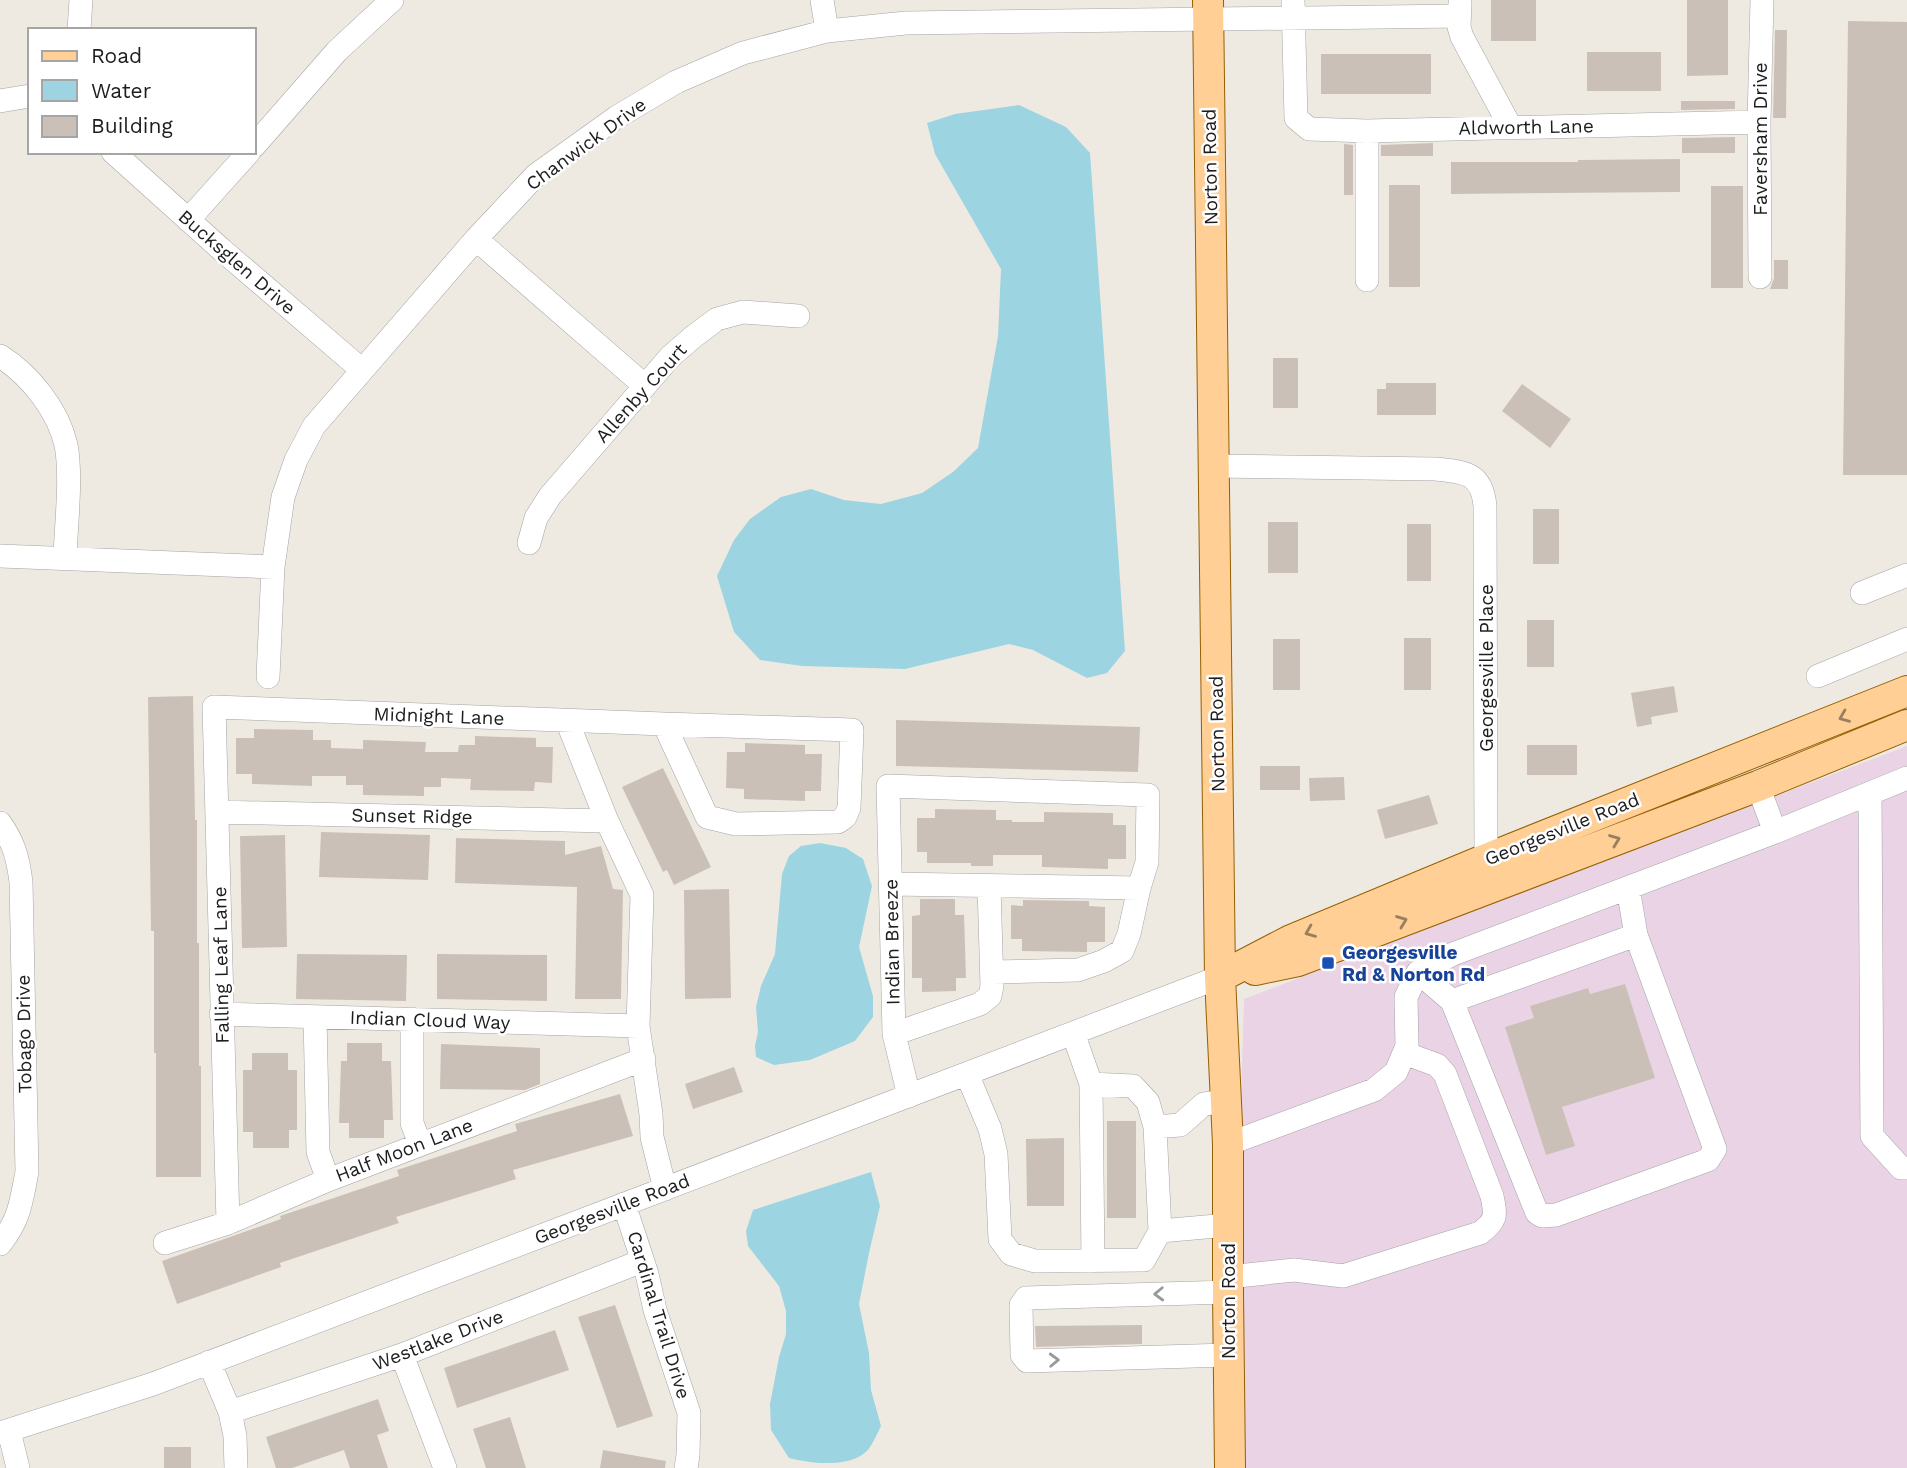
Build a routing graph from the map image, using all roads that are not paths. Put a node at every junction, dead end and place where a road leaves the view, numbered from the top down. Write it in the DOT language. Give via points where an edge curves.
graph roads {
  1 [pos="81,0"];
  2 [pos="392,0"];
  3 [pos="822,0"];
  4 [pos="1762,0"];
  5 [pos="1459,8"];
  6 [pos="1293,9"];
  7 [pos="984,10"];
  8 [pos="1208,10"];
  9 [pos="79,28"];
  10 [pos="827,31"];
  11 [pos="28,96"];
  12 [pos="0,101"];
  13 [pos="1759,122"];
  14 [pos="1511,128"];
  15 [pos="1367,131"];
  16 [pos="256,144"];
  17 [pos="115,154"];
  18 [pos="246,154"];
  19 [pos="188,220"];
  20 [pos="476,239"];
  21 [pos="1760,277"];
  22 [pos="1367,280"];
  23 [pos="798,316"];
  24 [pos="0,356"];
  25 [pos="362,370"];
  26 [pos="645,386"];
  27 [pos="1214,466"];
  28 [pos="529,543"];
  29 [pos="0,556"];
  30 [pos="65,558"];
  31 [pos="273,567"];
  32 [pos="1907,575"];
  33 [pos="1862,593"];
  34 [pos="1907,639"];
  35 [pos="1818,676"];
  36 [pos="268,677"];
  37 [pos="1907,691"];
  38 [pos="214,707"];
  39 [pos="567,721"];
  40 [pos="664,724"];
  41 [pos="1907,725"];
  42 [pos="1907,778"];
  43 [pos="1758,786"];
  44 [pos="1870,793"];
  45 [pos="889,795"];
  46 [pos="850,803"];
  47 [pos="217,812"];
  48 [pos="607,821"];
  49 [pos="0,822"];
  50 [pos="1775,832"];
  51 [pos="1486,859"];
  52 [pos="891,884"];
  53 [pos="989,886"];
  54 [pos="1139,888"];
  55 [pos="1628,888"];
  56 [pos="1636,934"];
  57 [pos="992,972"];
  58 [pos="1418,972"];
  59 [pos="1220,977"];
  60 [pos="1452,1001"];
  61 [pos="221,1014"];
  62 [pos="314,1017"];
  63 [pos="412,1019"];
  64 [pos="638,1026"];
  65 [pos="1073,1033"];
  66 [pos="894,1034"];
  67 [pos="1404,1053"];
  68 [pos="644,1059"];
  69 [pos="967,1074"];
  70 [pos="1091,1084"];
  71 [pos="909,1096"];
  72 [pos="1226,1101"];
  73 [pos="1155,1127"];
  74 [pos="420,1144"];
  75 [pos="1228,1144"];
  76 [pos="1907,1168"];
  77 [pos="327,1180"];
  78 [pos="665,1189"];
  79 [pos="624,1204"];
  80 [pos="228,1223"];
  81 [pos="1228,1225"];
  82 [pos="1160,1231"];
  83 [pos="165,1243"];
  84 [pos="0,1244"];
  85 [pos="642,1261"];
  86 [pos="1093,1261"];
  87 [pos="1228,1284"];
  88 [pos="402,1355"];
  89 [pos="1228,1355"];
  90 [pos="209,1362"];
  91 [pos="230,1412"];
  92 [pos="5,1432"];
  93 [pos="18,1468"];
  94 [pos="236,1468"];
  95 [pos="445,1468"];
  96 [pos="686,1468"];
  97 [pos="1230,1468"];
  1 -- 9 [label="street"];
  2 -- 16 [label="street" via="337,51"];
  3 -- 10 [label="street"];
  4 -- 13 [label="street, Faversham Drive"];
  5 -- 6 [label="street, Chanwick Drive"];
  5 -- 14 [label="street" via="1462,37"];
  6 -- 8 [label="street, Chanwick Drive"];
  6 -- 15 [label="street, Aldworth Lane" via="1296,118 1309,130"];
  7 -- 8 [label="street, Chanwick Drive"];
  7 -- 10 [label="street, Chanwick Drive"];
  8 -- 27 [label="main road, Norton Road"];
  10 -- 20 [label="street, Chanwick Drive" via="743,54 676,82 536,175"];
  11 -- 12 [label="street"];
  13 -- 14 [label="street, Aldworth Lane"];
  13 -- 21 [label="street, Faversham Drive"];
  14 -- 15 [label="street, Aldworth Lane"];
  15 -- 22 [label="street"];
  17 -- 19 [label="street, Bucksglen Drive"];
  18 -- 19 [label="street"];
  19 -- 25 [label="street, Bucksglen Drive"];
  20 -- 25 [label="street, Chanwick Drive"];
  20 -- 26 [label="street"];
  23 -- 26 [label="street, Allenby Court" via="743,312 717,319 670,357"];
  24 -- 30 [label="street" via="45,399 65,444"];
  25 -- 31 [label="street, Chanwick Drive" via="314,426 296,460 283,497"];
  26 -- 28 [label="street, Allenby Court" via="550,496 536,518"];
  27 -- 51 [label="street, Georgesville Place" via="1436,469 1468,474 1476,480 1484,492 1485,506"];
  27 -- 59 [label="main road, Norton Road"];
  29 -- 30 [label="street"];
  30 -- 31 [label="street"];
  31 -- 36 [label="street, Chanwick Drive"];
  32 -- 33 [label="street"];
  34 -- 35 [label="street"];
  37 -- 51 [label="main road, Georgesville Road, one-way"];
  38 -- 39 [label="street, Midnight Lane"];
  38 -- 47 [label="street, Falling Leaf Lane"];
  39 -- 40 [label="street, Midnight Lane"];
  39 -- 48 [label="street"];
  40 -- 46 [label="street" via="706,817 736,824 838,822"];
  40 -- 46 [label="street, Midnight Lane" via="852,730"];
  41 -- 43 [label="main road, Georgesville Road"];
  42 -- 44 [label="street"];
  43 -- 50 [label="street"];
  59 -- 43 [label="main road, Georgesville Road, one-way" via="1298,961"];
  44 -- 50 [label="street"];
  44 -- 76 [label="street" via="1872,1136 1901,1168"];
  45 -- 46 [label="street"];
  45 -- 52 [label="street, Indian Breeze"];
  45 -- 54 [label="street" via="1149,794 1147,862"];
  47 -- 48 [label="street, Sunset Ridge"];
  47 -- 61 [label="street, Falling Leaf Lane"];
  48 -- 64 [label="street" via="642,895"];
  49 -- 84 [label="street, Tobago Drive" via="18,857 21,882 27,1172 21,1204"];
  50 -- 55 [label="street"];
  51 -- 59 [label="main road, Georgesville Road, one-way" via="1291,940"];
  52 -- 53 [label="street"];
  52 -- 66 [label="street, Indian Breeze"];
  53 -- 54 [label="street"];
  53 -- 57 [label="street"];
  54 -- 57 [label="street" via="1122,951 1079,970"];
  55 -- 56 [label="street"];
  55 -- 58 [label="street" via="1453,954"];
  56 -- 60 [label="street"];
  56 -- 60 [label="street" via="1715,1149 1708,1160 1548,1217 1537,1213"];
  57 -- 66 [label="street" via="990,996 980,1004"];
  58 -- 60 [label="street"];
  58 -- 67 [label="street" via="1406,997"];
  59 -- 65 [label="street, Georgesville Road"];
  59 -- 72 [label="main road, Norton Road"];
  61 -- 62 [label="street, Indian Cloud Way"];
  61 -- 80 [label="street, Falling Leaf Lane"];
  62 -- 63 [label="street, Indian Cloud Way"];
  62 -- 77 [label="street" via="318,1153"];
  63 -- 64 [label="street, Indian Cloud Way"];
  63 -- 74 [label="street" via="412,1123"];
  64 -- 68 [label="street"];
  65 -- 69 [label="street, Georgesville Road"];
  65 -- 70 [label="street"];
  66 -- 71 [label="street, Indian Breeze"];
  67 -- 75 [label="street" via="1396,1072 1374,1090"];
  67 -- 87 [label="street" via="1437,1065 1445,1074 1492,1196 1496,1213 1491,1224 1480,1233 1343,1276 1294,1270"];
  68 -- 74 [label="street, Half Moon Lane"];
  68 -- 78 [label="street" via="652,1137"];
  69 -- 71 [label="street, Georgesville Road"];
  69 -- 86 [label="street" via="996,1154 1000,1239 1011,1254 1035,1261"];
  70 -- 73 [label="street" via="1133,1086 1148,1102"];
  70 -- 86 [label="street"];
  71 -- 78 [label="street, Georgesville Road"];
  72 -- 73 [label="street" via="1204,1104 1180,1125"];
  72 -- 75 [label="main road, Norton Road"];
  73 -- 82 [label="street"];
  74 -- 77 [label="street, Half Moon Lane"];
  75 -- 81 [label="main road, Norton Road"];
  77 -- 80 [label="street, Half Moon Lane"];
  78 -- 79 [label="street, Georgesville Road"];
  79 -- 85 [label="street, Cardinal Trail Drive"];
  79 -- 90 [label="street, Georgesville Road"];
  80 -- 83 [label="street, Half Moon Lane"];
  81 -- 82 [label="street"];
  81 -- 87 [label="main road, Norton Road"];
  82 -- 86 [label="street" via="1144,1260"];
  85 -- 88 [label="street, Westlake Drive"];
  85 -- 96 [label="street, Cardinal Trail Drive" via="689,1413"];
  87 -- 89 [label="main road, Norton Road"];
  87 -- 89 [label="street, one-way" via="1026,1298 1021,1306 1022,1355 1027,1361"];
  88 -- 91 [label="street, Westlake Drive"];
  88 -- 95 [label="street"];
  89 -- 97 [label="main road, Norton Road"];
  90 -- 91 [label="street"];
  90 -- 92 [label="street, Georgesville Road"];
  91 -- 94 [label="street"];
  92 -- 93 [label="street"];
}
